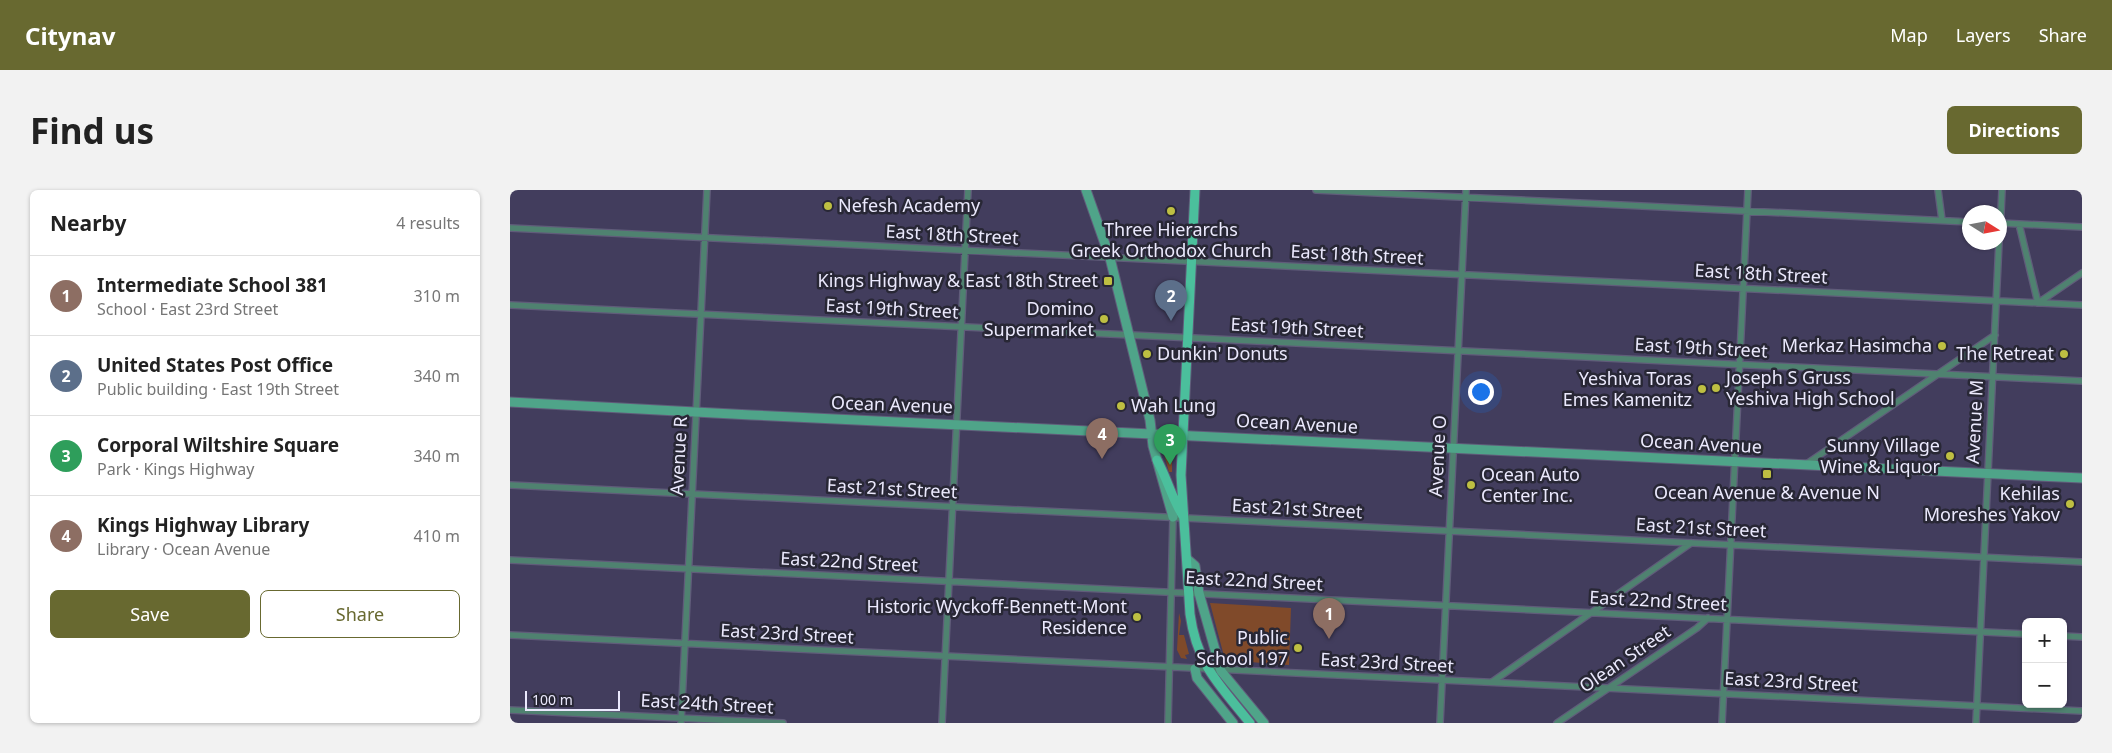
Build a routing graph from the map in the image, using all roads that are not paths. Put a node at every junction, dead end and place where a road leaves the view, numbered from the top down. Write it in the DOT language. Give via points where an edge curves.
graph roads {
  1 [pos="707,190"];
  2 [pos="968,190"];
  3 [pos="1086,190"];
  4 [pos="1195,190"];
  5 [pos="1316,190"];
  6 [pos="1466,190"];
  7 [pos="1748,190"];
  8 [pos="1938,190"];
  9 [pos="2002,190"];
  10 [pos="1465,197"];
  11 [pos="2001,205"];
  12 [pos="1747,211"];
  13 [pos="1942,220"];
  14 [pos="1962,221"];
  15 [pos="2007,223"];
  16 [pos="2019,224"];
  17 [pos="510,228"];
  18 [pos="2082,228"];
  19 [pos="705,238"];
  20 [pos="1999,250"];
  21 [pos="965,251"];
  22 [pos="1110,258"];
  23 [pos="1192,262"];
  24 [pos="2082,273"];
  25 [pos="1462,275"];
  26 [pos="1743,288"];
  27 [pos="1996,301"];
  28 [pos="2038,303"];
  29 [pos="510,305"];
  30 [pos="2082,305"];
  31 [pos="701,314"];
  32 [pos="961,327"];
  33 [pos="1130,335"];
  34 [pos="1995,335"];
  35 [pos="1188,338"];
  36 [pos="1458,351"];
  37 [pos="1739,365"];
  38 [pos="1936,374"];
  39 [pos="1993,377"];
  40 [pos="2082,381"];
  41 [pos="510,402"];
  42 [pos="696,411"];
  43 [pos="956,424"];
  44 [pos="1152,433"];
  45 [pos="1184,434"];
  46 [pos="1453,448"];
  47 [pos="1157,460"];
  48 [pos="1735,462"];
  49 [pos="1805,465"];
  50 [pos="1988,474"];
  51 [pos="2082,478"];
  52 [pos="510,485"];
  53 [pos="692,494"];
  54 [pos="952,507"];
  55 [pos="1173,517"];
  56 [pos="1185,518"];
  57 [pos="1449,531"];
  58 [pos="1691,543"];
  59 [pos="1730,544"];
  60 [pos="1984,557"];
  61 [pos="1187,559"];
  62 [pos="510,560"];
  63 [pos="2082,562"];
  64 [pos="689,569"];
  65 [pos="949,582"];
  66 [pos="1171,592"];
  67 [pos="1188,593"];
  68 [pos="1199,593"];
  69 [pos="1446,606"];
  70 [pos="1591,612"];
  71 [pos="1708,618"];
  72 [pos="1726,619"];
  73 [pos="1980,632"];
  74 [pos="2022,634"];
  75 [pos="510,635"];
  76 [pos="2067,636"];
  77 [pos="2082,637"];
  78 [pos="685,644"];
  79 [pos="945,656"];
  80 [pos="1169,668"];
  81 [pos="1195,669"];
  82 [pos="1209,670"];
  83 [pos="1221,671"];
  84 [pos="1442,680"];
  85 [pos="1491,683"];
  86 [pos="1607,688"];
  87 [pos="1723,694"];
  88 [pos="1977,707"];
  89 [pos="510,710"];
  90 [pos="2082,711"];
  91 [pos="681,720"];
  92 [pos="783,723"];
  93 [pos="942,723"];
  94 [pos="1168,723"];
  95 [pos="1233,723"];
  96 [pos="1250,723"];
  97 [pos="1264,723"];
  98 [pos="1440,723"];
  99 [pos="1557,723"];
  100 [pos="1722,723"];
  101 [pos="1976,723"];
  1 -- 19 [label="street, Avenue R"];
  2 -- 21 [label="street"];
  3 -- 22 [label="main road"];
  4 -- 23 [label="main road"];
  5 -- 10 [label="street"];
  6 -- 10 [label="street, Avenue O"];
  7 -- 12 [label="street"];
  8 -- 13 [label="street"];
  9 -- 11 [label="street"];
  10 -- 12 [label="street"];
  10 -- 25 [label="street, Avenue O"];
  12 -- 13 [label="street"];
  12 -- 26 [label="street"];
  13 -- 14 [label="street"];
  15 -- 16 [label="street"];
  16 -- 18 [label="street"];
  16 -- 28 [label="street"];
  17 -- 19 [label="street, East 18th Street"];
  19 -- 21 [label="street, East 18th Street"];
  19 -- 31 [label="street, Avenue R"];
  20 -- 27 [label="street, Avenue M"];
  21 -- 22 [label="street, East 18th Street"];
  21 -- 32 [label="street"];
  22 -- 23 [label="street, East 18th Street"];
  22 -- 33 [label="main road"];
  23 -- 25 [label="street, East 18th Street"];
  23 -- 35 [label="main road"];
  24 -- 28 [label="street"];
  25 -- 26 [label="street, East 18th Street"];
  25 -- 36 [label="street, Avenue O"];
  26 -- 27 [label="street, East 18th Street"];
  26 -- 37 [label="street"];
  27 -- 28 [label="street, East 18th Street"];
  27 -- 34 [label="street, Avenue M"];
  28 -- 30 [label="street, East 18th Street"];
  29 -- 31 [label="street, East 19th Street"];
  31 -- 32 [label="street, East 19th Street"];
  31 -- 42 [label="street, Avenue R"];
  32 -- 33 [label="street, East 19th Street"];
  32 -- 43 [label="street"];
  33 -- 35 [label="street, East 19th Street"];
  33 -- 44 [label="main road"];
  34 -- 38 [label="street"];
  34 -- 39 [label="street, Avenue M"];
  35 -- 36 [label="street, East 19th Street"];
  35 -- 45 [label="main road"];
  36 -- 37 [label="street, East 19th Street"];
  36 -- 46 [label="street, Avenue O"];
  37 -- 38 [label="street, East 19th Street"];
  37 -- 48 [label="street"];
  38 -- 39 [label="street, East 19th Street"];
  38 -- 49 [label="street"];
  39 -- 40 [label="street, East 19th Street"];
  39 -- 50 [label="street, Avenue M"];
  41 -- 42 [label="main road, Ocean Avenue"];
  42 -- 43 [label="main road, Ocean Avenue"];
  42 -- 53 [label="street, Avenue R"];
  43 -- 44 [label="main road, Ocean Avenue"];
  43 -- 54 [label="street"];
  44 -- 45 [label="main road, Ocean Avenue"];
  44 -- 47 [label="main road"];
  45 -- 46 [label="main road, Ocean Avenue"];
  45 -- 56 [label="main road"];
  46 -- 48 [label="main road, Ocean Avenue"];
  46 -- 57 [label="street, Avenue O"];
  47 -- 55 [label="main road"];
  47 -- 56 [label="main road"];
  48 -- 49 [label="main road, Ocean Avenue"];
  48 -- 59 [label="street"];
  49 -- 50 [label="main road, Ocean Avenue"];
  50 -- 51 [label="main road, Ocean Avenue"];
  50 -- 60 [label="street, Avenue M"];
  52 -- 53 [label="street, East 21st Street"];
  53 -- 54 [label="street, East 21st Street"];
  53 -- 64 [label="street, Avenue R"];
  54 -- 55 [label="street, East 21st Street"];
  54 -- 65 [label="street"];
  55 -- 56 [label="street, East 21st Street"];
  55 -- 66 [label="street"];
  56 -- 57 [label="street, East 21st Street"];
  56 -- 61 [label="main road"];
  57 -- 58 [label="street, East 21st Street"];
  57 -- 69 [label="street, Avenue O"];
  58 -- 59 [label="street, East 21st Street"];
  58 -- 70 [label="street"];
  59 -- 60 [label="street, East 21st Street"];
  59 -- 72 [label="street"];
  60 -- 63 [label="street, East 21st Street"];
  60 -- 73 [label="street, Avenue M"];
  61 -- 67 [label="main road"];
  61 -- 68 [label="main road" via="1195,566"];
  62 -- 64 [label="street, East 22nd Street"];
  64 -- 65 [label="street, East 22nd Street"];
  64 -- 78 [label="street, Avenue R"];
  65 -- 66 [label="street, East 22nd Street"];
  65 -- 79 [label="street"];
  66 -- 67 [label="street, East 22nd Street"];
  66 -- 80 [label="street"];
  67 -- 68 [label="street, East 22nd Street"];
  67 -- 82 [label="main road" via="1193,636"];
  68 -- 69 [label="street, East 22nd Street"];
  68 -- 83 [label="main road"];
  69 -- 70 [label="street, East 22nd Street"];
  69 -- 84 [label="street, Avenue O"];
  70 -- 71 [label="street, East 22nd Street"];
  70 -- 85 [label="street"];
  71 -- 72 [label="street, East 22nd Street"];
  71 -- 86 [label="street, Olean Street"];
  72 -- 73 [label="street, East 22nd Street"];
  72 -- 87 [label="street"];
  73 -- 74 [label="street, East 22nd Street"];
  73 -- 88 [label="street, Avenue M"];
  75 -- 78 [label="street, East 23rd Street"];
  76 -- 77 [label="street"];
  78 -- 79 [label="street, East 23rd Street"];
  78 -- 91 [label="street, Avenue R"];
  79 -- 80 [label="street, East 23rd Street"];
  79 -- 93 [label="street"];
  80 -- 81 [label="street, East 23rd Street"];
  80 -- 94 [label="street"];
  81 -- 82 [label="street, East 23rd Street"];
  81 -- 95 [label="main road" via="1197,678"];
  82 -- 83 [label="street, East 23rd Street"];
  82 -- 96 [label="main road"];
  83 -- 84 [label="street, East 23rd Street"];
  83 -- 97 [label="main road"];
  84 -- 85 [label="street, East 23rd Street"];
  84 -- 98 [label="street, Avenue O"];
  85 -- 86 [label="street, East 23rd Street"];
  86 -- 87 [label="street, East 23rd Street"];
  86 -- 99 [label="street, Olean Street"];
  87 -- 88 [label="street, East 23rd Street"];
  87 -- 100 [label="street"];
  88 -- 90 [label="street, East 23rd Street"];
  88 -- 101 [label="street, Avenue M"];
  89 -- 91 [label="street, East 24th Street"];
  91 -- 92 [label="street, East 24th Street"];
}
